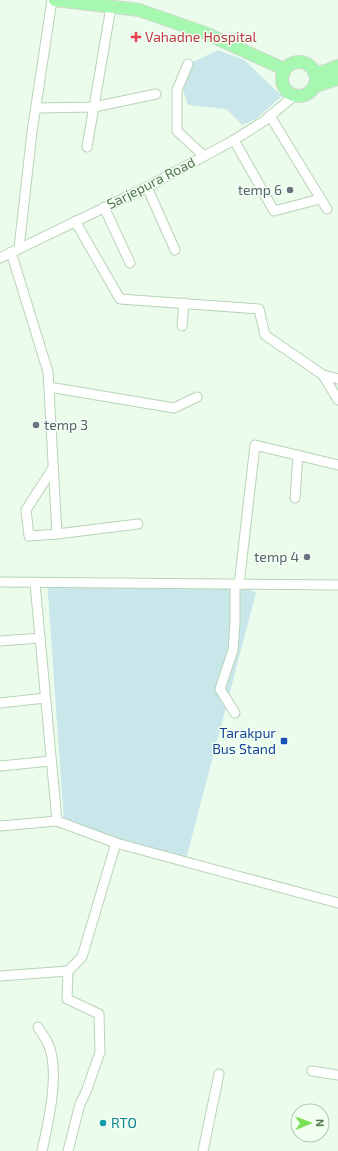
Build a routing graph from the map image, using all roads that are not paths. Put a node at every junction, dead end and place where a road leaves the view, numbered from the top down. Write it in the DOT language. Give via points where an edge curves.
graph roads {
  1 [pos="53,0"];
  2 [pos="111,7"];
  3 [pos="188,64"];
  4 [pos="338,66"];
  5 [pos="284,69"];
  6 [pos="315,73"];
  7 [pos="338,79"];
  8 [pos="315,86"];
  9 [pos="156,94"];
  10 [pos="294,96"];
  11 [pos="94,107"];
  12 [pos="36,108"];
  13 [pos="270,116"];
  14 [pos="234,140"];
  15 [pos="87,147"];
  16 [pos="204,156"];
  17 [pos="147,187"];
  18 [pos="320,199"];
  19 [pos="104,207"];
  20 [pos="327,209"];
  21 [pos="75,221"];
  22 [pos="15,250"];
  23 [pos="175,250"];
  24 [pos="0,258"];
  25 [pos="130,263"];
  26 [pos="184,303"];
  27 [pos="182,326"];
  28 [pos="323,375"];
  29 [pos="338,379"];
  30 [pos="49,387"];
  31 [pos="197,397"];
  32 [pos="338,400"];
  33 [pos="298,455"];
  34 [pos="338,465"];
  35 [pos="53,468"];
  36 [pos="295,498"];
  37 [pos="138,524"];
  38 [pos="57,534"];
  39 [pos="0,582"];
  40 [pos="35,583"];
  41 [pos="237,585"];
  42 [pos="338,585"];
  43 [pos="40,638"];
  44 [pos="0,641"];
  45 [pos="45,698"];
  46 [pos="0,703"];
  47 [pos="235,713"];
  48 [pos="51,761"];
  49 [pos="0,766"];
  50 [pos="57,822"];
  51 [pos="0,826"];
  52 [pos="116,843"];
  53 [pos="338,903"];
  54 [pos="68,971"];
  55 [pos="0,976"];
  56 [pos="38,1027"];
  57 [pos="312,1071"];
  58 [pos="219,1074"];
  59 [pos="338,1075"];
  60 [pos="42,1151"];
  61 [pos="68,1151"];
  62 [pos="203,1151"];
  1 -- 2 [label="main road"];
  1 -- 12 [label="street"];
  2 -- 5 [label="main road" via="139,10 205,33"];
  2 -- 11 [label="street"];
  3 -- 16 [label="street" via="177,90 177,131"];
  4 -- 6 [label="main road"];
  5 -- 6 [label="main road" via="289,64 303,62 310,65"];
  5 -- 10 [label="main road" via="282,85"];
  6 -- 8 [label="main road"];
  7 -- 8 [label="main road"];
  8 -- 10 [label="main road" via="310,93"];
  9 -- 11 [label="street"];
  10 -- 13 [label="street, Sarjepura Road"];
  11 -- 12 [label="street"];
  11 -- 15 [label="street"];
  12 -- 22 [label="street"];
  13 -- 14 [label="street, Sarjepura Road"];
  13 -- 18 [label="street"];
  14 -- 16 [label="street, Sarjepura Road"];
  14 -- 18 [label="street" via="274,211"];
  16 -- 17 [label="street, Sarjepura Road"];
  17 -- 19 [label="street, Sarjepura Road"];
  17 -- 23 [label="street"];
  18 -- 20 [label="street"];
  19 -- 21 [label="street, Sarjepura Road"];
  19 -- 25 [label="street"];
  21 -- 22 [label="street, Sarjepura Road"];
  21 -- 26 [label="street" via="120,299"];
  22 -- 24 [label="street, Sarjepura Road"];
  22 -- 30 [label="street" via="48,372"];
  26 -- 27 [label="street"];
  26 -- 28 [label="street" via="259,309 265,335"];
  28 -- 29 [label="street"];
  28 -- 32 [label="street"];
  30 -- 31 [label="street" via="174,408"];
  30 -- 35 [label="street"];
  33 -- 34 [label="street"];
  33 -- 36 [label="street"];
  33 -- 41 [label="street" via="256,445"];
  35 -- 38 [label="street"];
  35 -- 38 [label="street" via="26,510 29,536"];
  37 -- 38 [label="street"];
  39 -- 40 [label="street"];
  40 -- 41 [label="street"];
  40 -- 43 [label="street"];
  41 -- 42 [label="street"];
  41 -- 47 [label="street" via="233,650 220,689"];
  43 -- 44 [label="street"];
  43 -- 45 [label="street"];
  45 -- 46 [label="street"];
  45 -- 48 [label="street"];
  48 -- 49 [label="street"];
  48 -- 50 [label="street"];
  50 -- 51 [label="street"];
  50 -- 52 [label="street"];
  52 -- 53 [label="street"];
  52 -- 54 [label="street" via="82,957"];
  54 -- 55 [label="street"];
  54 -- 61 [label="street" via="68,999 99,1014 100,1052 78,1110"];
  56 -- 60 [label="street" via="50,1048 53,1067 52,1095"];
  57 -- 59 [label="street"];
  58 -- 62 [label="street"];
}
